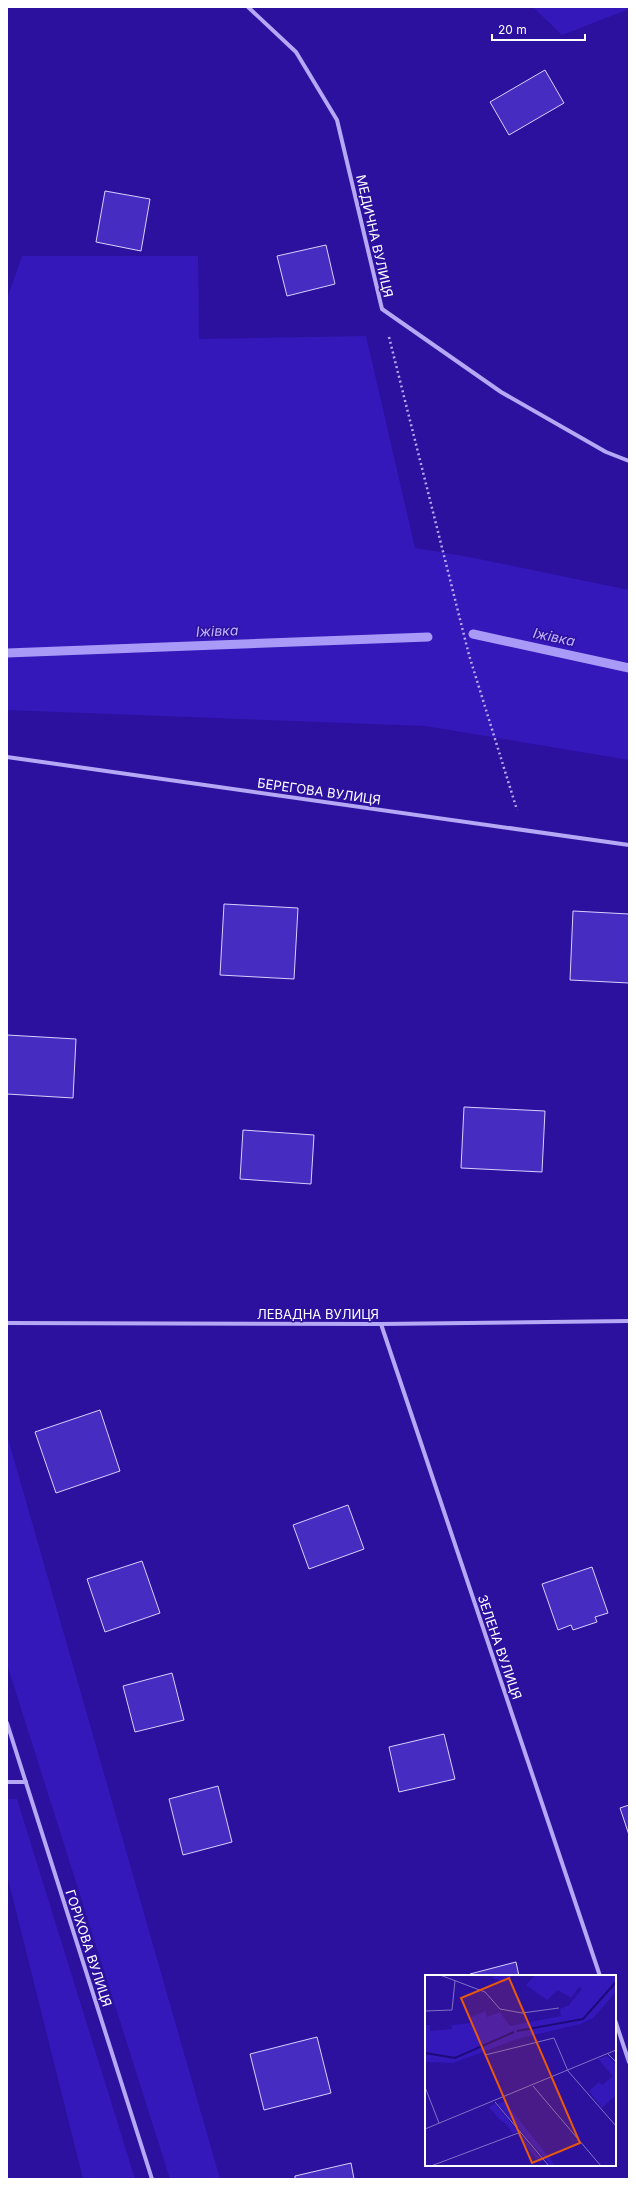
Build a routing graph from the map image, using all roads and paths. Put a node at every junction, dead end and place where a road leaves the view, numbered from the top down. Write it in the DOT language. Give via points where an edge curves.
graph roads {
  1 [pos="248,7"];
  2 [pos="382,309"];
  3 [pos="629,461"];
  4 [pos="7,757"];
  5 [pos="523,830"];
  6 [pos="629,845"];
  7 [pos="629,1321"];
  8 [pos="7,1324"];
  9 [pos="381,1324"];
  10 [pos="7,1723"];
  11 [pos="7,1782"];
  12 [pos="26,1782"];
  13 [pos="600,1975"];
  14 [pos="616,2023"];
  15 [pos="629,2062"];
  16 [pos="152,2179"];
  1 -- 2 [label="street, МЕДИЧНА ВУЛИЦЯ" via="296,52 337,120"];
  2 -- 3 [label="street, МЕДИЧНА ВУЛИЦЯ" via="501,392 606,452"];
  2 -- 5 [label="path" via="469,656"];
  4 -- 5 [label="street, БЕРЕГОВА ВУЛИЦЯ"];
  5 -- 6 [label="street, БЕРЕГОВА ВУЛИЦЯ"];
  7 -- 9 [label="street, ЛЕВАДНА ВУЛИЦЯ"];
  8 -- 9 [label="street, ЛЕВАДНА ВУЛИЦЯ"];
  9 -- 13 [label="street, ЗЕЛЕНА ВУЛИЦЯ"];
  10 -- 12 [label="street, ГОРІХОВА ВУЛИЦЯ"];
  11 -- 12 [label="street"];
  12 -- 16 [label="street, ГОРІХОВА ВУЛИЦЯ"];
  14 -- 15 [label="street"];
}
